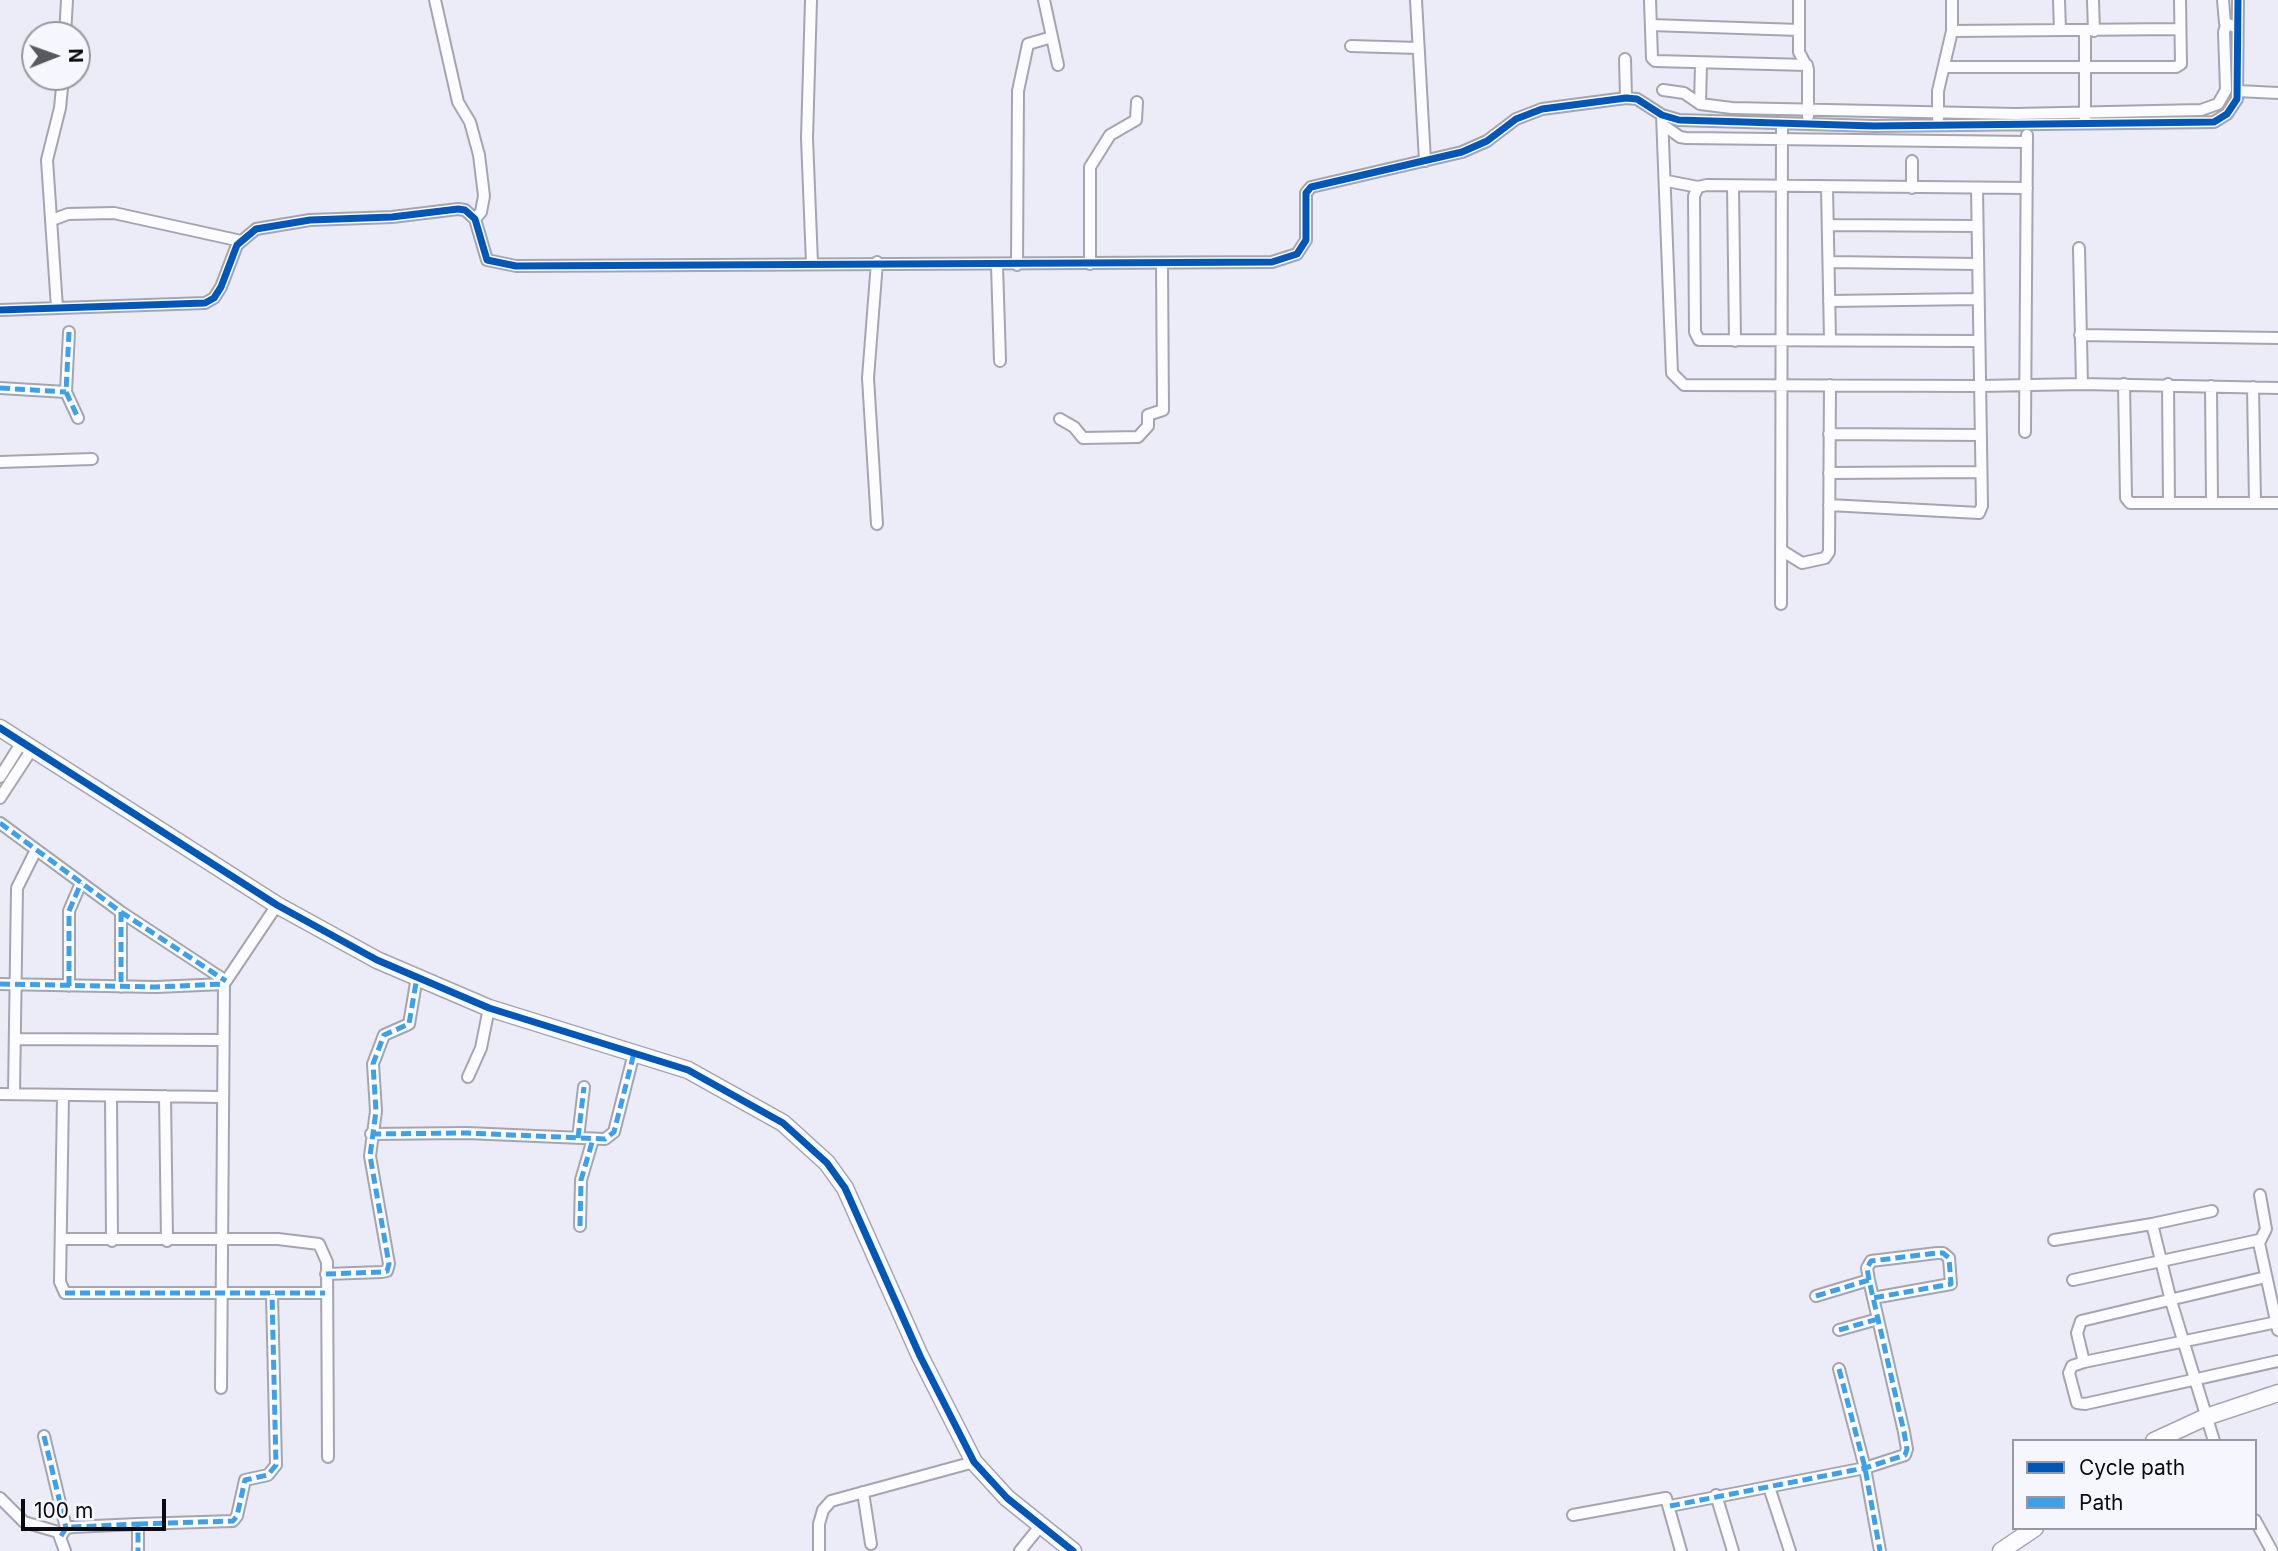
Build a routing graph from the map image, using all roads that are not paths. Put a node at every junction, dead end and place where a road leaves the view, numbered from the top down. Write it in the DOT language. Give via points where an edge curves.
graph roads {
  1 [pos="66,0"];
  2 [pos="435,0"];
  3 [pos="811,0"];
  4 [pos="1044,0"];
  5 [pos="1416,0"];
  6 [pos="1650,0"];
  7 [pos="1799,0"];
  8 [pos="1952,0"];
  9 [pos="2059,0"];
  10 [pos="2093,0"];
  11 [pos="2180,0"];
  12 [pos="2223,0"];
  13 [pos="2238,0"];
  14 [pos="65,21"];
  15 [pos="1651,25"];
  16 [pos="2232,26"];
  17 [pos="2180,29"];
  18 [pos="1799,30"];
  19 [pos="2060,30"];
  20 [pos="2090,31"];
  21 [pos="1952,32"];
  22 [pos="1052,37"];
  23 [pos="1351,46"];
  24 [pos="1418,48"];
  25 [pos="1625,59"];
  26 [pos="1058,65"];
  27 [pos="1701,65"];
  28 [pos="1807,65"];
  29 [pos="1944,67"];
  30 [pos="2084,67"];
  31 [pos="1664,90"];
  32 [pos="62,91"];
  33 [pos="2238,91"];
  34 [pos="2278,93"];
  35 [pos="1626,98"];
  36 [pos="1138,102"];
  37 [pos="1700,104"];
  38 [pos="1770,109"];
  39 [pos="1808,110"];
  40 [pos="2085,119"];
  41 [pos="1662,120"];
  42 [pos="2020,121"];
  43 [pos="1935,122"];
  44 [pos="1776,123"];
  45 [pos="1808,123"];
  46 [pos="1782,137"];
  47 [pos="1928,140"];
  48 [pos="2027,142"];
  49 [pos="1426,161"];
  50 [pos="1912,161"];
  51 [pos="1667,181"];
  52 [pos="1733,186"];
  53 [pos="1783,186"];
  54 [pos="1698,187"];
  55 [pos="1827,188"];
  56 [pos="1912,188"];
  57 [pos="1977,188"];
  58 [pos="2027,188"];
  59 [pos="475,219"];
  60 [pos="52,220"];
  61 [pos="1828,225"];
  62 [pos="1977,226"];
  63 [pos="240,241"];
  64 [pos="2078,248"];
  65 [pos="877,262"];
  66 [pos="1829,262"];
  67 [pos="812,264"];
  68 [pos="1090,264"];
  69 [pos="1162,264"];
  70 [pos="1977,264"];
  71 [pos="997,265"];
  72 [pos="1017,265"];
  73 [pos="1978,299"];
  74 [pos="1829,301"];
  75 [pos="57,308"];
  76 [pos="0,310"];
  77 [pos="69,332"];
  78 [pos="2080,335"];
  79 [pos="2278,338"];
  80 [pos="1783,340"];
  81 [pos="1830,340"];
  82 [pos="1735,341"];
  83 [pos="1978,341"];
  84 [pos="1000,360"];
  85 [pos="2081,384"];
  86 [pos="2124,384"];
  87 [pos="2168,384"];
  88 [pos="1784,385"];
  89 [pos="1830,385"];
  90 [pos="1980,386"];
  91 [pos="2028,386"];
  92 [pos="2211,386"];
  93 [pos="2253,387"];
  94 [pos="0,388"];
  95 [pos="2278,388"];
  96 [pos="66,392"];
  97 [pos="78,418"];
  98 [pos="1060,419"];
  99 [pos="2025,432"];
  100 [pos="1829,434"];
  101 [pos="1980,435"];
  102 [pos="92,459"];
  103 [pos="0,461"];
  104 [pos="1981,472"];
  105 [pos="1829,473"];
  106 [pos="2212,502"];
  107 [pos="2169,503"];
  108 [pos="2255,503"];
  109 [pos="2278,503"];
  110 [pos="1829,505"];
  111 [pos="877,524"];
  112 [pos="1782,550"];
  113 [pos="1781,604"];
  114 [pos="0,727"];
  115 [pos="27,746"];
  116 [pos="0,777"];
  117 [pos="0,798"];
  118 [pos="0,823"];
  119 [pos="36,850"];
  120 [pos="81,883"];
  121 [pos="277,905"];
  122 [pos="121,912"];
  123 [pos="417,977"];
  124 [pos="225,983"];
  125 [pos="0,984"];
  126 [pos="17,985"];
  127 [pos="69,986"];
  128 [pos="121,987"];
  129 [pos="488,1008"];
  130 [pos="16,1039"];
  131 [pos="222,1040"];
  132 [pos="634,1053"];
  133 [pos="468,1077"];
  134 [pos="584,1087"];
  135 [pos="14,1093"];
  136 [pos="0,1094"];
  137 [pos="63,1096"];
  138 [pos="111,1096"];
  139 [pos="165,1096"];
  140 [pos="221,1097"];
  141 [pos="371,1134"];
  142 [pos="578,1139"];
  143 [pos="593,1139"];
  144 [pos="2260,1195"];
  145 [pos="2212,1211"];
  146 [pos="2152,1224"];
  147 [pos="580,1226"];
  148 [pos="2278,1226"];
  149 [pos="2266,1229"];
  150 [pos="61,1239"];
  151 [pos="222,1240"];
  152 [pos="2053,1240"];
  153 [pos="2259,1240"];
  154 [pos="112,1241"];
  155 [pos="167,1241"];
  156 [pos="2160,1260"];
  157 [pos="326,1274"];
  158 [pos="2266,1277"];
  159 [pos="1869,1280"];
  160 [pos="2073,1280"];
  161 [pos="221,1292"];
  162 [pos="325,1293"];
  163 [pos="272,1294"];
  164 [pos="1816,1296"];
  165 [pos="1873,1298"];
  166 [pos="2171,1300"];
  167 [pos="1878,1319"];
  168 [pos="2277,1326"];
  169 [pos="1839,1330"];
  170 [pos="2183,1341"];
  171 [pos="2278,1362"];
  172 [pos="2084,1363"];
  173 [pos="1839,1369"];
  174 [pos="2194,1380"];
  175 [pos="221,1388"];
  176 [pos="2278,1393"];
  177 [pos="2206,1417"];
  178 [pos="44,1436"];
  179 [pos="2158,1439"];
  180 [pos="2213,1439"];
  181 [pos="328,1457"];
  182 [pos="974,1462"];
  183 [pos="1865,1468"];
  184 [pos="1769,1487"];
  185 [pos="863,1492"];
  186 [pos="1716,1495"];
  187 [pos="0,1498"];
  188 [pos="1670,1506"];
  189 [pos="1573,1515"];
  190 [pos="138,1524"];
  191 [pos="2257,1524"];
  192 [pos="1038,1528"];
  193 [pos="2032,1530"];
  194 [pos="63,1532"];
  195 [pos="871,1544"];
  196 [pos="65,1551"];
  197 [pos="138,1551"];
  198 [pos="819,1551"];
  199 [pos="1020,1551"];
  200 [pos="1033,1551"];
  201 [pos="1073,1551"];
  202 [pos="1681,1551"];
  203 [pos="1732,1551"];
  204 [pos="1790,1551"];
  205 [pos="1880,1551"];
  206 [pos="2001,1551"];
  207 [pos="2272,1551"];
  1 -- 14 [label="street"];
  2 -- 59 [label="street" via="458,102 470,122 479,155 484,196"];
  3 -- 67 [label="street" via="807,138"];
  4 -- 22 [label="street"];
  5 -- 24 [label="street"];
  6 -- 15 [label="street"];
  7 -- 18 [label="street"];
  8 -- 21 [label="street"];
  9 -- 19 [label="street"];
  10 -- 20 [label="street"];
  11 -- 17 [label="street"];
  12 -- 16 [label="street"];
  13 -- 16 [label="street"];
  15 -- 18 [label="street"];
  15 -- 27 [label="street" via="1655,61"];
  16 -- 33 [label="street"];
  16 -- 40 [label="street" via="2224,32 2226,90 2214,107"];
  17 -- 20 [label="street"];
  17 -- 30 [label="street" via="2181,64 2176,67"];
  18 -- 28 [label="street" via="1799,52"];
  19 -- 20 [label="street"];
  19 -- 21 [label="street"];
  20 -- 30 [label="street"];
  21 -- 29 [label="street"];
  22 -- 26 [label="street"];
  22 -- 72 [label="street" via="1028,44 1018,91"];
  23 -- 24 [label="street"];
  24 -- 49 [label="street"];
  25 -- 35 [label="street"];
  27 -- 28 [label="street"];
  27 -- 37 [label="street"];
  28 -- 39 [label="street"];
  29 -- 30 [label="street"];
  29 -- 43 [label="street"];
  30 -- 40 [label="street"];
  31 -- 37 [label="street" via="1684,93"];
  32 -- 60 [label="street" via="47,160"];
  33 -- 34 [label="street"];
  33 -- 40 [label="street" via="2233,107 2214,122"];
  35 -- 41 [label="street" via="1644,102"];
  35 -- 49 [label="street" via="1529,113 1487,141"];
  36 -- 68 [label="street" via="1136,120 1110,135 1090,167"];
  37 -- 38 [label="street"];
  38 -- 39 [label="street"];
  38 -- 44 [label="street"];
  39 -- 43 [label="street"];
  39 -- 45 [label="street"];
  40 -- 42 [label="street"];
  41 -- 44 [label="street"];
  41 -- 46 [label="street" via="1680,137"];
  41 -- 51 [label="street"];
  42 -- 43 [label="street"];
  42 -- 48 [label="street"];
  43 -- 45 [label="street"];
  43 -- 47 [label="street"];
  44 -- 45 [label="street"];
  44 -- 46 [label="street"];
  46 -- 47 [label="street"];
  46 -- 53 [label="street"];
  47 -- 48 [label="street"];
  48 -- 58 [label="street"];
  49 -- 69 [label="street" via="1311,187 1306,193 1306,240 1289,258"];
  50 -- 56 [label="street"];
  51 -- 54 [label="street"];
  51 -- 88 [label="street" via="1672,373 1684,385"];
  52 -- 53 [label="street"];
  52 -- 54 [label="street"];
  52 -- 82 [label="street"];
  53 -- 55 [label="street"];
  53 -- 80 [label="street"];
  54 -- 82 [label="street" via="1694,196 1695,332 1699,340"];
  55 -- 56 [label="street"];
  55 -- 61 [label="street"];
  56 -- 57 [label="street"];
  57 -- 58 [label="street"];
  57 -- 62 [label="street"];
  58 -- 91 [label="street"];
  59 -- 63 [label="street" via="458,209 310,220 256,229"];
  59 -- 67 [label="street" via="484,254 494,264"];
  60 -- 63 [label="street" via="68,214 114,213"];
  60 -- 75 [label="street"];
  61 -- 62 [label="street"];
  61 -- 66 [label="street"];
  62 -- 70 [label="street"];
  63 -- 75 [label="street" via="221,287 205,303"];
  64 -- 78 [label="street"];
  65 -- 67 [label="street"];
  65 -- 71 [label="street"];
  65 -- 111 [label="street" via="868,378"];
  66 -- 70 [label="street"];
  66 -- 74 [label="street"];
  68 -- 69 [label="street"];
  68 -- 72 [label="street"];
  69 -- 98 [label="street" via="1163,410 1150,414 1148,426 1138,437 1083,438"];
  70 -- 73 [label="street"];
  71 -- 72 [label="street"];
  71 -- 84 [label="street"];
  73 -- 74 [label="street"];
  73 -- 83 [label="street"];
  74 -- 81 [label="street"];
  75 -- 76 [label="street"];
  77 -- 96 [label="street"];
  78 -- 79 [label="street"];
  78 -- 85 [label="street"];
  80 -- 81 [label="street"];
  80 -- 82 [label="street"];
  80 -- 88 [label="street"];
  81 -- 83 [label="street"];
  83 -- 90 [label="street"];
  85 -- 86 [label="street"];
  85 -- 91 [label="street"];
  86 -- 87 [label="street"];
  86 -- 107 [label="street" via="2126,498 2137,504"];
  87 -- 92 [label="street"];
  87 -- 107 [label="street"];
  88 -- 89 [label="street"];
  88 -- 112 [label="street"];
  89 -- 90 [label="street"];
  89 -- 100 [label="street"];
  90 -- 91 [label="street"];
  90 -- 101 [label="street"];
  91 -- 99 [label="street"];
  92 -- 93 [label="street"];
  92 -- 106 [label="street"];
  93 -- 95 [label="street"];
  93 -- 108 [label="street"];
  94 -- 96 [label="street"];
  96 -- 97 [label="street"];
  100 -- 101 [label="street"];
  100 -- 105 [label="street"];
  101 -- 104 [label="street"];
  102 -- 103 [label="street"];
  104 -- 105 [label="street"];
  104 -- 110 [label="street" via="1982,506 1973,515"];
  105 -- 110 [label="street"];
  106 -- 107 [label="street"];
  106 -- 108 [label="street"];
  108 -- 109 [label="street"];
  110 -- 112 [label="street" via="1830,544 1825,558 1802,563"];
  112 -- 113 [label="street"];
  114 -- 115 [label="street"];
  115 -- 116 [label="street"];
  115 -- 117 [label="street"];
  115 -- 121 [label="street"];
  118 -- 119 [label="street"];
  119 -- 120 [label="street"];
  119 -- 126 [label="street" via="17,888"];
  120 -- 122 [label="street"];
  120 -- 127 [label="street" via="69,911"];
  121 -- 123 [label="street"];
  121 -- 124 [label="street"];
  122 -- 124 [label="street"];
  122 -- 128 [label="street"];
  123 -- 129 [label="street"];
  123 -- 141 [label="street" via="408,1024 384,1035 376,1050 376,1111"];
  124 -- 128 [label="street"];
  124 -- 131 [label="street"];
  125 -- 126 [label="street"];
  126 -- 127 [label="street"];
  126 -- 130 [label="street"];
  127 -- 128 [label="street"];
  129 -- 132 [label="street"];
  129 -- 133 [label="street" via="481,1048"];
  130 -- 131 [label="street"];
  130 -- 135 [label="street"];
  131 -- 140 [label="street"];
  132 -- 143 [label="street" via="614,1132 611,1137"];
  132 -- 182 [label="street" via="688,1070 736,1095 783,1123 827,1163 850,1199 920,1356"];
  134 -- 142 [label="street"];
  135 -- 136 [label="street"];
  135 -- 137 [label="street"];
  137 -- 138 [label="street"];
  137 -- 150 [label="street"];
  138 -- 139 [label="street"];
  138 -- 154 [label="street"];
  139 -- 140 [label="street"];
  139 -- 155 [label="street"];
  140 -- 151 [label="street"];
  141 -- 142 [label="street"];
  141 -- 157 [label="street" via="373,1184 387,1271"];
  142 -- 143 [label="street"];
  143 -- 147 [label="street" via="581,1180"];
  144 -- 149 [label="street"];
  145 -- 146 [label="street"];
  146 -- 152 [label="street"];
  146 -- 156 [label="street"];
  148 -- 149 [label="street"];
  149 -- 153 [label="street"];
  150 -- 154 [label="street"];
  150 -- 161 [label="street" via="60,1282 65,1293"];
  151 -- 155 [label="street"];
  151 -- 157 [label="street" via="319,1244 325,1252"];
  151 -- 161 [label="street"];
  153 -- 156 [label="street"];
  153 -- 158 [label="street"];
  154 -- 155 [label="street"];
  156 -- 160 [label="street"];
  156 -- 166 [label="street"];
  157 -- 162 [label="street"];
  158 -- 166 [label="street"];
  158 -- 168 [label="street"];
  159 -- 164 [label="street"];
  159 -- 165 [label="street"];
  159 -- 165 [label="street" via="1871,1261 1937,1253 1949,1258 1951,1284"];
  161 -- 163 [label="street"];
  161 -- 175 [label="street"];
  162 -- 163 [label="street"];
  162 -- 181 [label="street"];
  163 -- 190 [label="street" via="276,1465 268,1475 245,1480 233,1521"];
  165 -- 167 [label="street"];
  166 -- 170 [label="street"];
  166 -- 172 [label="street" via="2079,1322"];
  167 -- 169 [label="street"];
  167 -- 183 [label="street" via="1907,1449 1896,1460"];
  168 -- 170 [label="street"];
  170 -- 172 [label="street"];
  170 -- 174 [label="street"];
  171 -- 174 [label="street"];
  172 -- 174 [label="street" via="2072,1366 2069,1373 2081,1404"];
  173 -- 183 [label="street"];
  174 -- 177 [label="street"];
  176 -- 177 [label="street"];
  177 -- 179 [label="street"];
  177 -- 180 [label="street"];
  178 -- 194 [label="street"];
  182 -- 185 [label="street"];
  182 -- 192 [label="street"];
  183 -- 184 [label="street"];
  183 -- 205 [label="street"];
  184 -- 186 [label="street"];
  184 -- 204 [label="street"];
  185 -- 195 [label="street"];
  185 -- 198 [label="street" via="831,1501 823,1510"];
  186 -- 188 [label="street"];
  186 -- 203 [label="street"];
  187 -- 194 [label="street" via="24,1522"];
  188 -- 189 [label="street" via="1661,1497"];
  188 -- 202 [label="street"];
  190 -- 194 [label="street"];
  190 -- 197 [label="street"];
  191 -- 207 [label="street"];
  192 -- 199 [label="street"];
  192 -- 200 [label="street"];
  192 -- 201 [label="street"];
  193 -- 206 [label="street"];
  194 -- 196 [label="street"];
}
